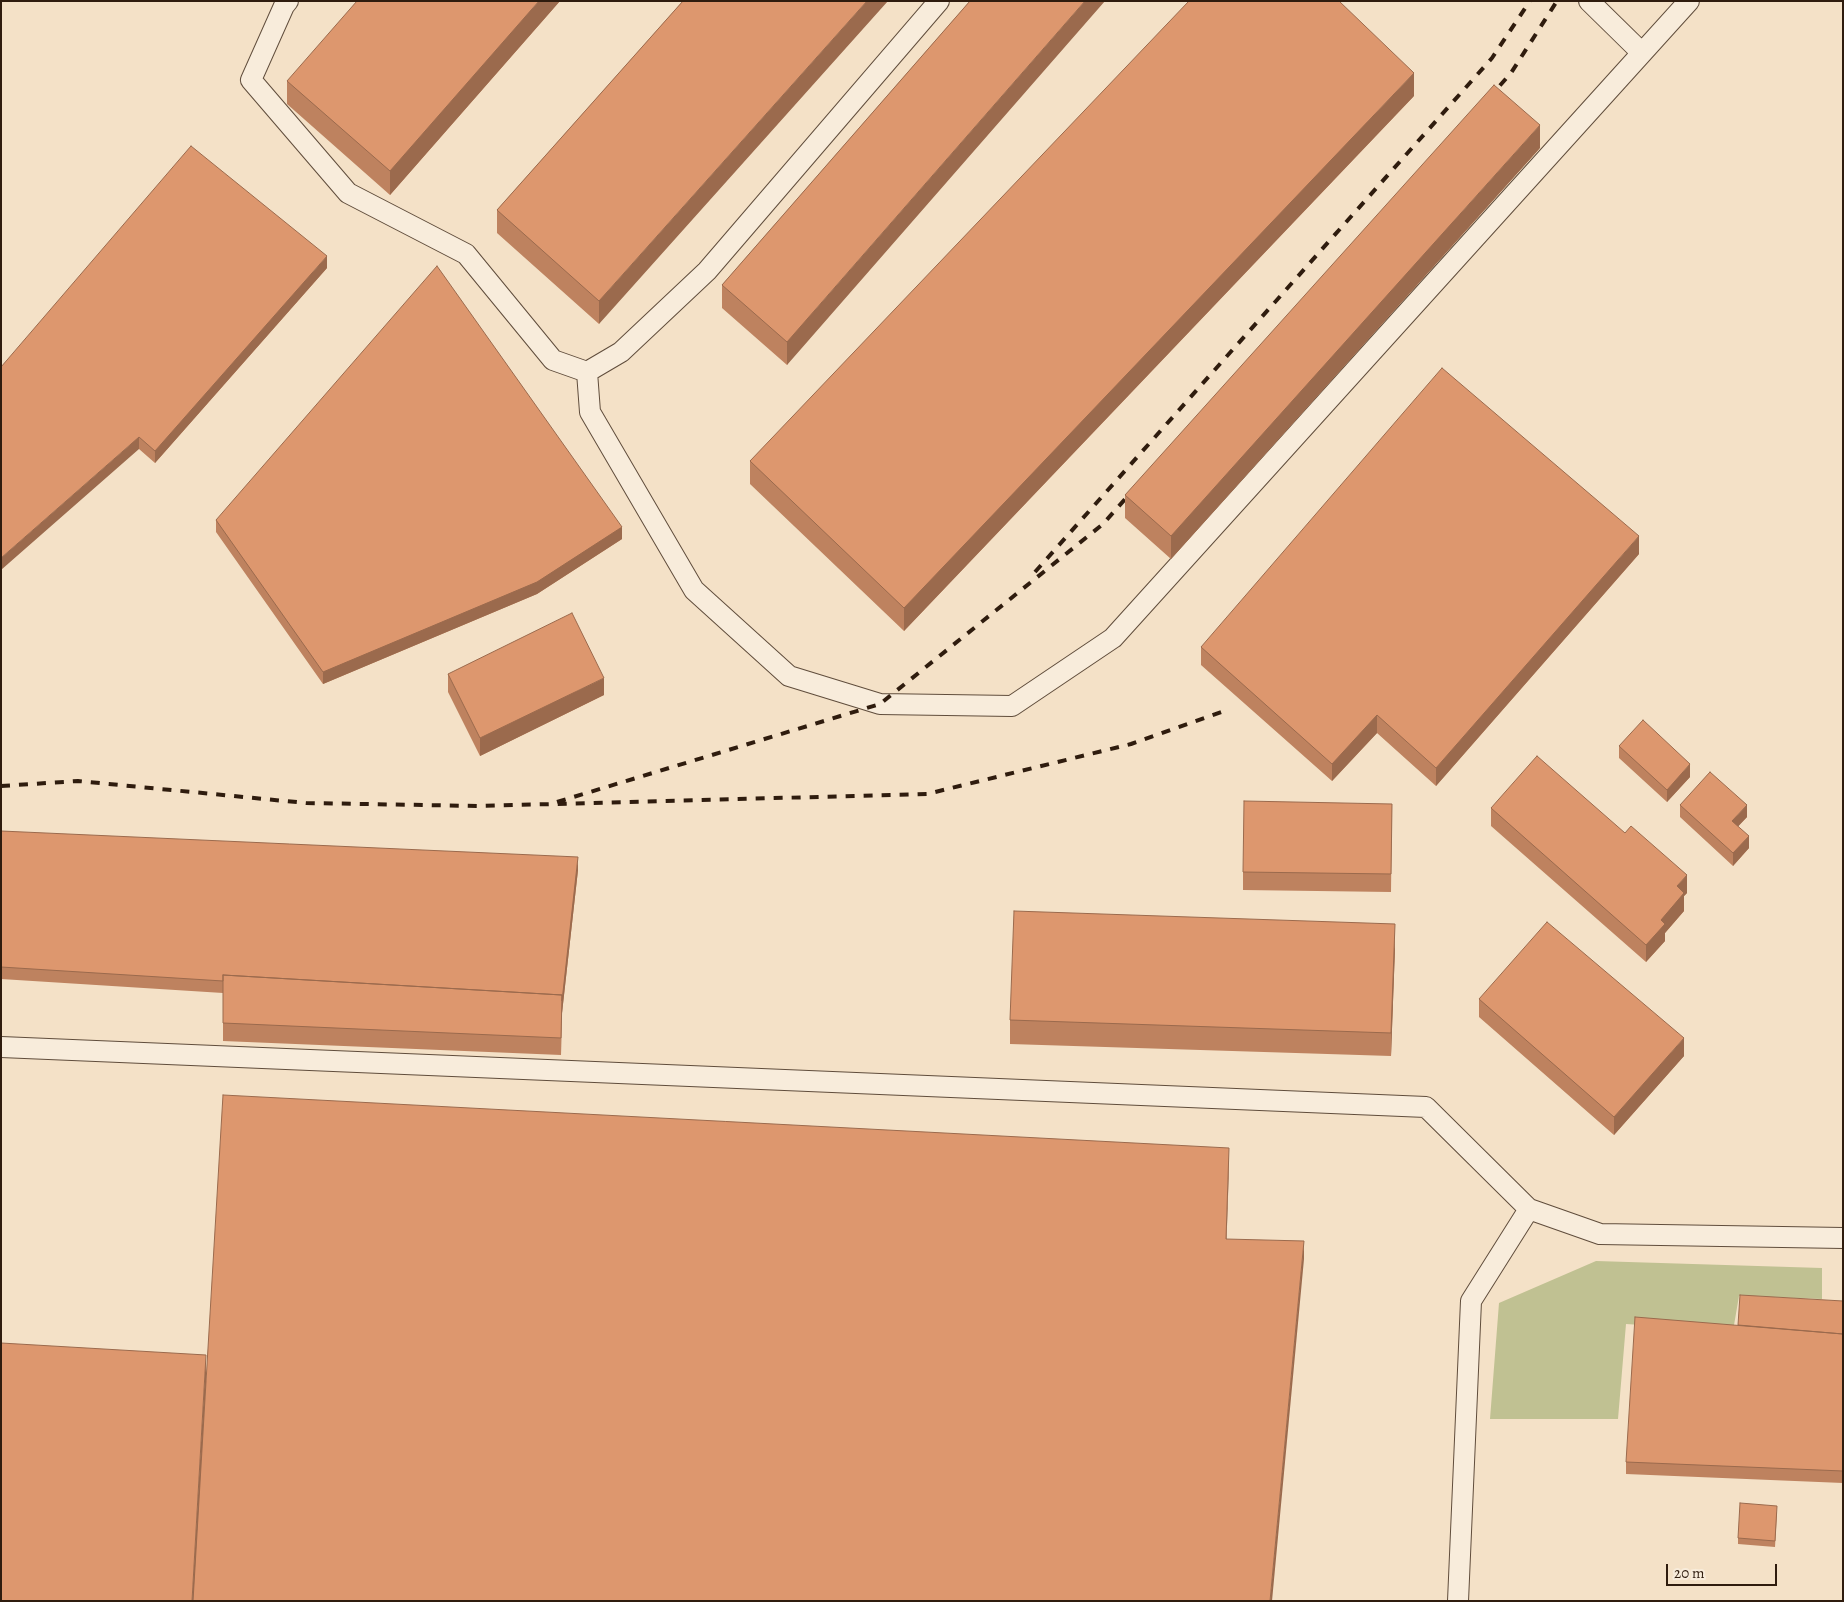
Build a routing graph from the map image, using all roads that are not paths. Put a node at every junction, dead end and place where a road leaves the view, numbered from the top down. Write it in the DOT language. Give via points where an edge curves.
graph roads {
  1 [pos="288,1"];
  2 [pos="939,1"];
  3 [pos="1589,1"];
  4 [pos="1689,1"];
  5 [pos="1642,53"];
  6 [pos="587,372"];
  7 [pos="1,1047"];
  8 [pos="1529,1209"];
  9 [pos="1843,1238"];
  10 [pos="1458,1601"];
  1 -- 6 [label="lane" via="252,80 348,193 466,254 554,360"];
  2 -- 6 [label="lane" via="707,271 621,352"];
  3 -- 5 [label="lane"];
  4 -- 5 [label="lane"];
  5 -- 6 [label="lane" via="1113,638 1012,706 880,704 789,676 694,590 590,412"];
  7 -- 8 [label="lane" via="1426,1107"];
  8 -- 9 [label="lane" via="1600,1234"];
  8 -- 10 [label="lane" via="1471,1301"];
}
